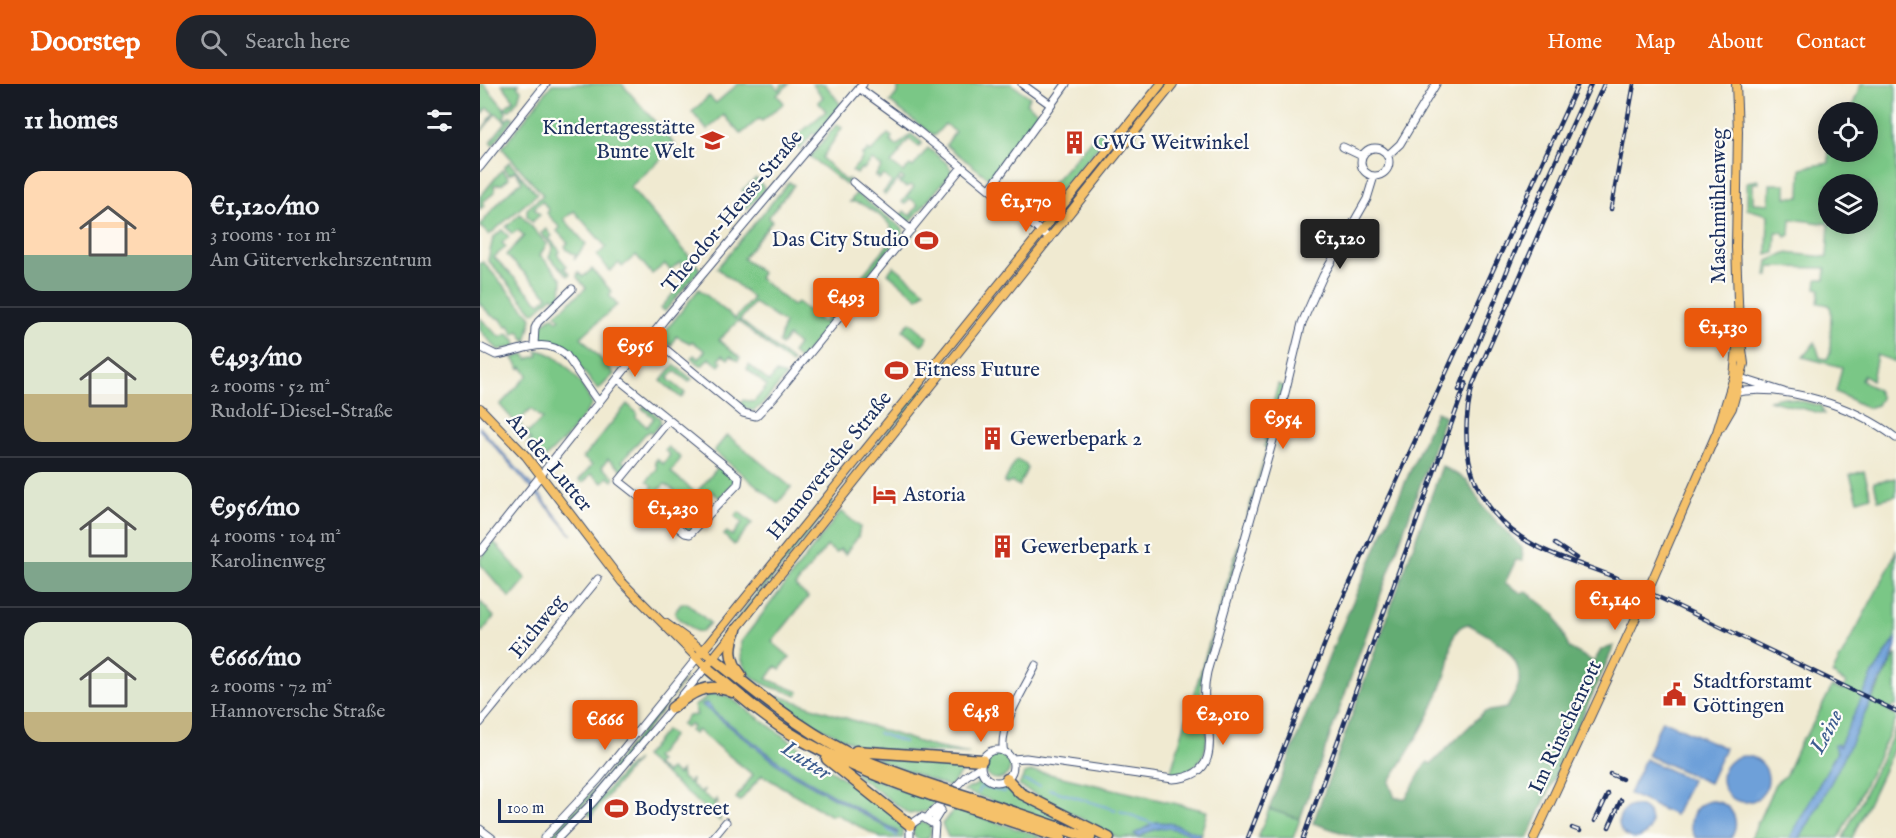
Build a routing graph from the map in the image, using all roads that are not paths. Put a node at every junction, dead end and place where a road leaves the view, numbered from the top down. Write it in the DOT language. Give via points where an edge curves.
graph roads {
  1 [pos="546,84"];
  2 [pos="1022,84"];
  3 [pos="1066,84"];
  4 [pos="1161,84"];
  5 [pos="1173,84"];
  6 [pos="1436,84"];
  7 [pos="1736,84"];
  8 [pos="861,86"];
  9 [pos="1051,105"];
  10 [pos="1343,147"];
  11 [pos="1362,156"];
  12 [pos="1387,156"];
  13 [pos="480,167"];
  14 [pos="962,167"];
  15 [pos="1374,176"];
  16 [pos="853,183"];
  17 [pos="990,189"];
  18 [pos="911,230"];
  19 [pos="1042,230"];
  20 [pos="1052,238"];
  21 [pos="572,289"];
  22 [pos="652,338"];
  23 [pos="534,345"];
  24 [pos="480,347"];
  25 [pos="1738,377"];
  26 [pos="618,379"];
  27 [pos="1733,393"];
  28 [pos="1789,394"];
  29 [pos="599,403"];
  30 [pos="480,408"];
  31 [pos="669,420"];
  32 [pos="1896,438"];
  33 [pos="541,476"];
  34 [pos="481,537"];
  35 [pos="487,544"];
  36 [pos="480,552"];
  37 [pos="598,579"];
  38 [pos="662,621"];
  39 [pos="736,630"];
  40 [pos="709,654"];
  41 [pos="697,658"];
  42 [pos="1036,665"];
  43 [pos="706,667"];
  44 [pos="750,687"];
  45 [pos="743,698"];
  46 [pos="672,708"];
  47 [pos="1009,719"];
  48 [pos="480,723"];
  49 [pos="800,739"];
  50 [pos="835,746"];
  51 [pos="994,750"];
  52 [pos="1004,752"];
  53 [pos="1012,759"];
  54 [pos="1034,759"];
  55 [pos="982,763"];
  56 [pos="1013,768"];
  57 [pos="984,776"];
  58 [pos="1007,779"];
  59 [pos="934,791"];
  60 [pos="970,803"];
  61 [pos="930,821"];
  62 [pos="726,822"];
  63 [pos="910,825"];
  64 [pos="480,829"];
  65 [pos="1057,836"];
  66 [pos="492,838"];
  67 [pos="544,838"];
  68 [pos="558,838"];
  69 [pos="713,838"];
  70 [pos="910,838"];
  71 [pos="934,838"];
  72 [pos="1075,838"];
  73 [pos="1090,838"];
  74 [pos="1109,838"];
  75 [pos="1534,838"];
  1 -- 13 [label="street"];
  2 -- 9 [label="street"];
  3 -- 9 [label="street"];
  4 -- 19 [label="main road, Hannoversche Straße"];
  5 -- 20 [label="main road, Hannoversche Straße"];
  6 -- 12 [label="street" via="1400,144"];
  7 -- 25 [label="main road, Maschmühlenweg"];
  8 -- 14 [label="street"];
  8 -- 22 [label="street, Theodor-Heuss-Straße"];
  9 -- 17 [label="street"];
  10 -- 11 [label="street"];
  11 -- 12 [label="street" via="1380,149"];
  11 -- 15 [label="street" via="1363,169"];
  12 -- 15 [label="street" via="1385,171"];
  14 -- 17 [label="street"];
  14 -- 18 [label="street"];
  15 -- 54 [label="street" via="1366,202 1319,283 1299,332 1206,678 1211,740 1206,760 1192,775 1173,779"];
  16 -- 18 [label="street"];
  17 -- 19 [label="street"];
  18 -- 22 [label="street" via="756,416 743,413"];
  19 -- 20 [label="street"];
  19 -- 40 [label="main road, Hannoversche Straße"];
  20 -- 39 [label="main road, Hannoversche Straße"];
  21 -- 23 [label="street" via="538,322"];
  22 -- 26 [label="street, Theodor-Heuss-Straße"];
  23 -- 24 [label="street" via="496,355"];
  23 -- 29 [label="street" via="552,346 566,355"];
  25 -- 27 [label="main road, Maschmühlenweg"];
  25 -- 28 [label="street"];
  26 -- 29 [label="street, Theodor-Heuss-Straße"];
  26 -- 31 [label="street"];
  27 -- 28 [label="street" via="1749,389"];
  27 -- 75 [label="main road, Im Rinschenrott" via="1634,622"];
  28 -- 32 [label="street" via="1851,411 1874,421"];
  29 -- 33 [label="street, Theodor-Heuss-Straße"];
  30 -- 33 [label="main road, An der Lutter"];
  31 -- 31 [label="street" via="619,481 690,534 738,484 739,477"];
  33 -- 35 [label="street, Theodor-Heuss-Straße"];
  33 -- 38 [label="main road, An der Lutter" via="621,582"];
  34 -- 35 [label="street"];
  35 -- 36 [label="street, Theodor-Heuss-Straße"];
  37 -- 48 [label="street, Eichweg"];
  38 -- 40 [label="main road, An der Lutter"];
  38 -- 41 [label="main road, An der Lutter"];
  39 -- 40 [label="main road, Hannoversche Straße"];
  39 -- 44 [label="highway" via="731,655"];
  40 -- 41 [label="main road, Hannoversche Straße"];
  40 -- 43 [label="main road, Hannoversche Straße"];
  40 -- 44 [label="highway"];
  41 -- 43 [label="main road, An der Lutter"];
  41 -- 67 [label="street, Hannoversche Straße"];
  42 -- 47 [label="street"];
  43 -- 45 [label="highway"];
  43 -- 46 [label="street, Hannoversche Straße"];
  44 -- 50 [label="highway"];
  45 -- 46 [label="highway" via="724,689 705,688"];
  45 -- 49 [label="highway"];
  46 -- 68 [label="street, Hannoversche Straße"];
  47 -- 51 [label="street"];
  47 -- 52 [label="street" via="1002,741"];
  49 -- 59 [label="highway" via="867,772"];
  49 -- 63 [label="highway"];
  50 -- 55 [label="highway" via="875,754"];
  50 -- 59 [label="highway"];
  51 -- 52 [label="street"];
  51 -- 55 [label="street"];
  52 -- 53 [label="street"];
  53 -- 54 [label="street"];
  53 -- 56 [label="street"];
  54 -- 56 [label="street"];
  55 -- 57 [label="street"];
  55 -- 61 [label="street" via="966,776"];
  56 -- 58 [label="street"];
  57 -- 58 [label="street" via="997,783"];
  57 -- 61 [label="street" via="959,786"];
  58 -- 74 [label="highway" via="1020,793"];
  59 -- 60 [label="highway, bridge"];
  60 -- 65 [label="highway"];
  60 -- 73 [label="highway"];
  61 -- 63 [label="street" via="917,818"];
  61 -- 71 [label="street" via="936,831"];
  62 -- 69 [label="street"];
  63 -- 70 [label="street"];
  64 -- 66 [label="street"];
  65 -- 72 [label="highway"];
}
